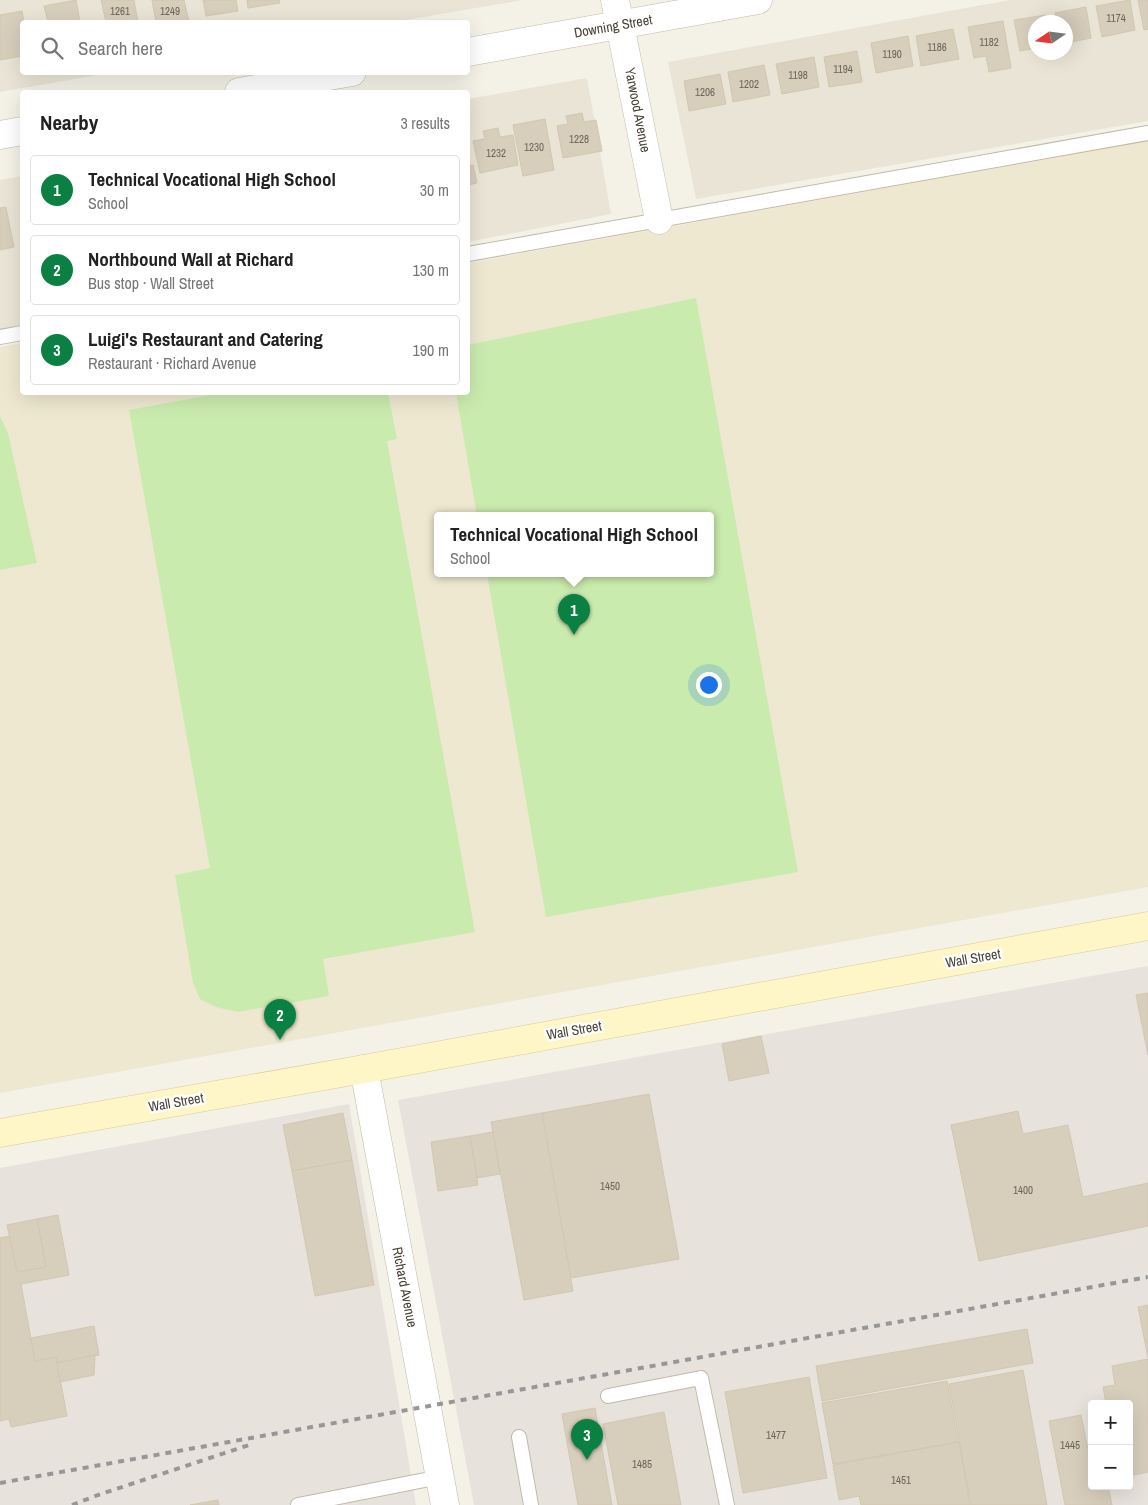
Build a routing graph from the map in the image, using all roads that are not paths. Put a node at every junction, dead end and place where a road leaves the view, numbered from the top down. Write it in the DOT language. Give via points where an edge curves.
graph roads {
  1 [pos="758,0"];
  2 [pos="617,12"];
  3 [pos="470,51"];
  4 [pos="335,75"];
  5 [pos="250,90"];
  6 [pos="20,131"];
  7 [pos="1148,133"];
  8 [pos="0,135"];
  9 [pos="659,220"];
  10 [pos="470,254"];
  11 [pos="20,333"];
  12 [pos="0,337"];
  13 [pos="1148,926"];
  14 [pos="364,1069"];
  15 [pos="0,1133"];
  16 [pos="608,1396"];
  17 [pos="519,1437"];
  18 [pos="440,1477"];
  19 [pos="298,1505"];
  20 [pos="444,1505"];
  21 [pos="528,1505"];
  22 [pos="727,1505"];
  1 -- 2 [label="street, Downing Street"];
  2 -- 3 [label="street, Downing Street"];
  2 -- 9 [label="street, Yarwood Avenue"];
  4 -- 5 [label="street"];
  6 -- 8 [label="street"];
  7 -- 9 [label="lane"];
  9 -- 10 [label="lane"];
  11 -- 12 [label="lane"];
  13 -- 14 [label="main road, Wall Street"];
  14 -- 15 [label="main road, Wall Street"];
  14 -- 18 [label="street, Richard Avenue"];
  16 -- 22 [label="lane" via="701,1378"];
  17 -- 21 [label="lane"];
  18 -- 19 [label="lane"];
  18 -- 20 [label="street, Richard Avenue"];
}
